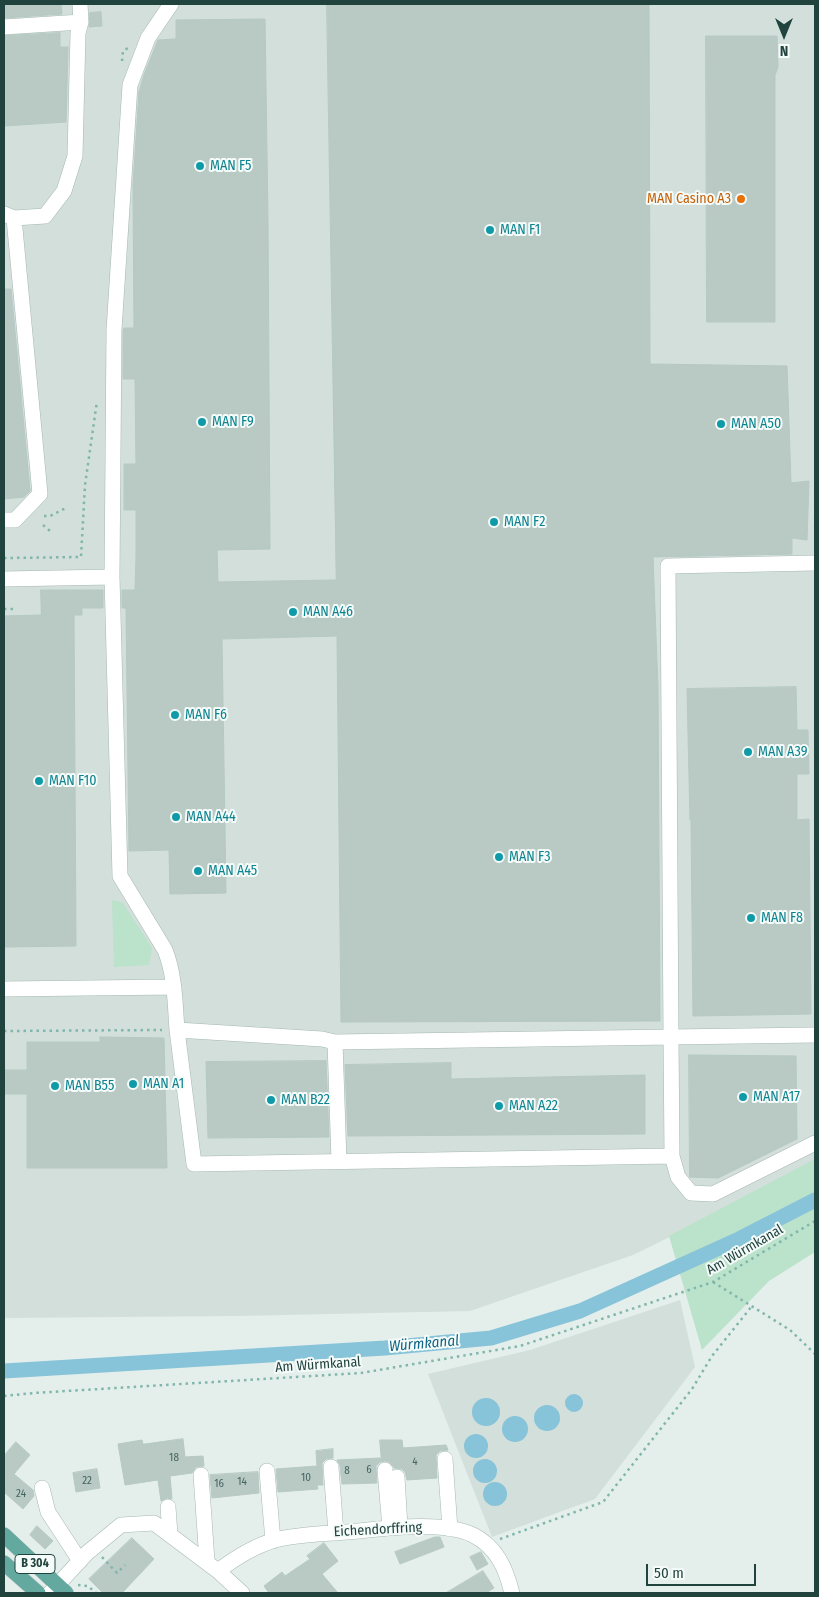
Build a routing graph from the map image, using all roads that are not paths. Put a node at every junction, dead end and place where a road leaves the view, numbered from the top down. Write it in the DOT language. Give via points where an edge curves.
graph roads {
  1 [pos="80,4"];
  2 [pos="172,4"];
  3 [pos="81,22"];
  4 [pos="4,27"];
  5 [pos="9,216"];
  6 [pos="4,520"];
  7 [pos="815,563"];
  8 [pos="112,577"];
  9 [pos="4,579"];
  10 [pos="174,987"];
  11 [pos="4,989"];
  12 [pos="177,1030"];
  13 [pos="815,1035"];
  14 [pos="671,1037"];
  15 [pos="335,1042"];
  16 [pos="815,1143"];
  17 [pos="672,1156"];
  18 [pos="339,1161"];
  19 [pos="445,1458"];
  20 [pos="326,1467"];
  21 [pos="267,1471"];
  22 [pos="391,1473"];
  23 [pos="201,1475"];
  24 [pos="42,1488"];
  25 [pos="168,1507"];
  26 [pos="395,1528"];
  27 [pos="450,1529"];
  28 [pos="331,1533"];
  29 [pos="170,1534"];
  30 [pos="4,1535"];
  31 [pos="273,1541"];
  32 [pos="80,1561"];
  33 [pos="4,1563"];
  34 [pos="213,1566"];
  35 [pos="62,1590"];
  36 [pos="38,1593"];
  37 [pos="242,1593"];
  38 [pos="512,1593"];
  1 -- 3 [label="street"];
  2 -- 8 [label="street" via="148,38 130,85 114,330"];
  3 -- 4 [label="street"];
  3 -- 5 [label="street" via="78,32 75,156 64,191 45,216"];
  5 -- 6 [label="street" via="40,494 15,520"];
  7 -- 14 [label="street" via="668,566"];
  8 -- 9 [label="street"];
  8 -- 10 [label="street" via="120,876 164,950"];
  10 -- 11 [label="street"];
  10 -- 12 [label="street"];
  12 -- 15 [label="street"];
  12 -- 18 [label="street" via="194,1164"];
  13 -- 14 [label="street"];
  14 -- 15 [label="street"];
  14 -- 17 [label="street"];
  15 -- 18 [label="street"];
  16 -- 17 [label="street" via="713,1194 692,1193 678,1177"];
  17 -- 18 [label="street"];
  19 -- 27 [label="street"];
  20 -- 28 [label="street"];
  21 -- 31 [label="street"];
  22 -- 26 [label="street"];
  23 -- 34 [label="street"];
  24 -- 32 [label="street" via="48,1512"];
  25 -- 29 [label="street"];
  26 -- 27 [label="street, Eichendorffring"];
  26 -- 28 [label="street, Eichendorffring"];
  27 -- 38 [label="street, Eichendorffring" via="473,1536 494,1552 505,1569"];
  28 -- 31 [label="street, Eichendorffring"];
  29 -- 32 [label="street" via="154,1522 121,1526"];
  29 -- 34 [label="street"];
  30 -- 35 [label="main road, B 304"];
  31 -- 34 [label="street, Eichendorffring"];
  32 -- 35 [label="street"];
  33 -- 36 [label="main road, B 304"];
  34 -- 37 [label="street"];
}
